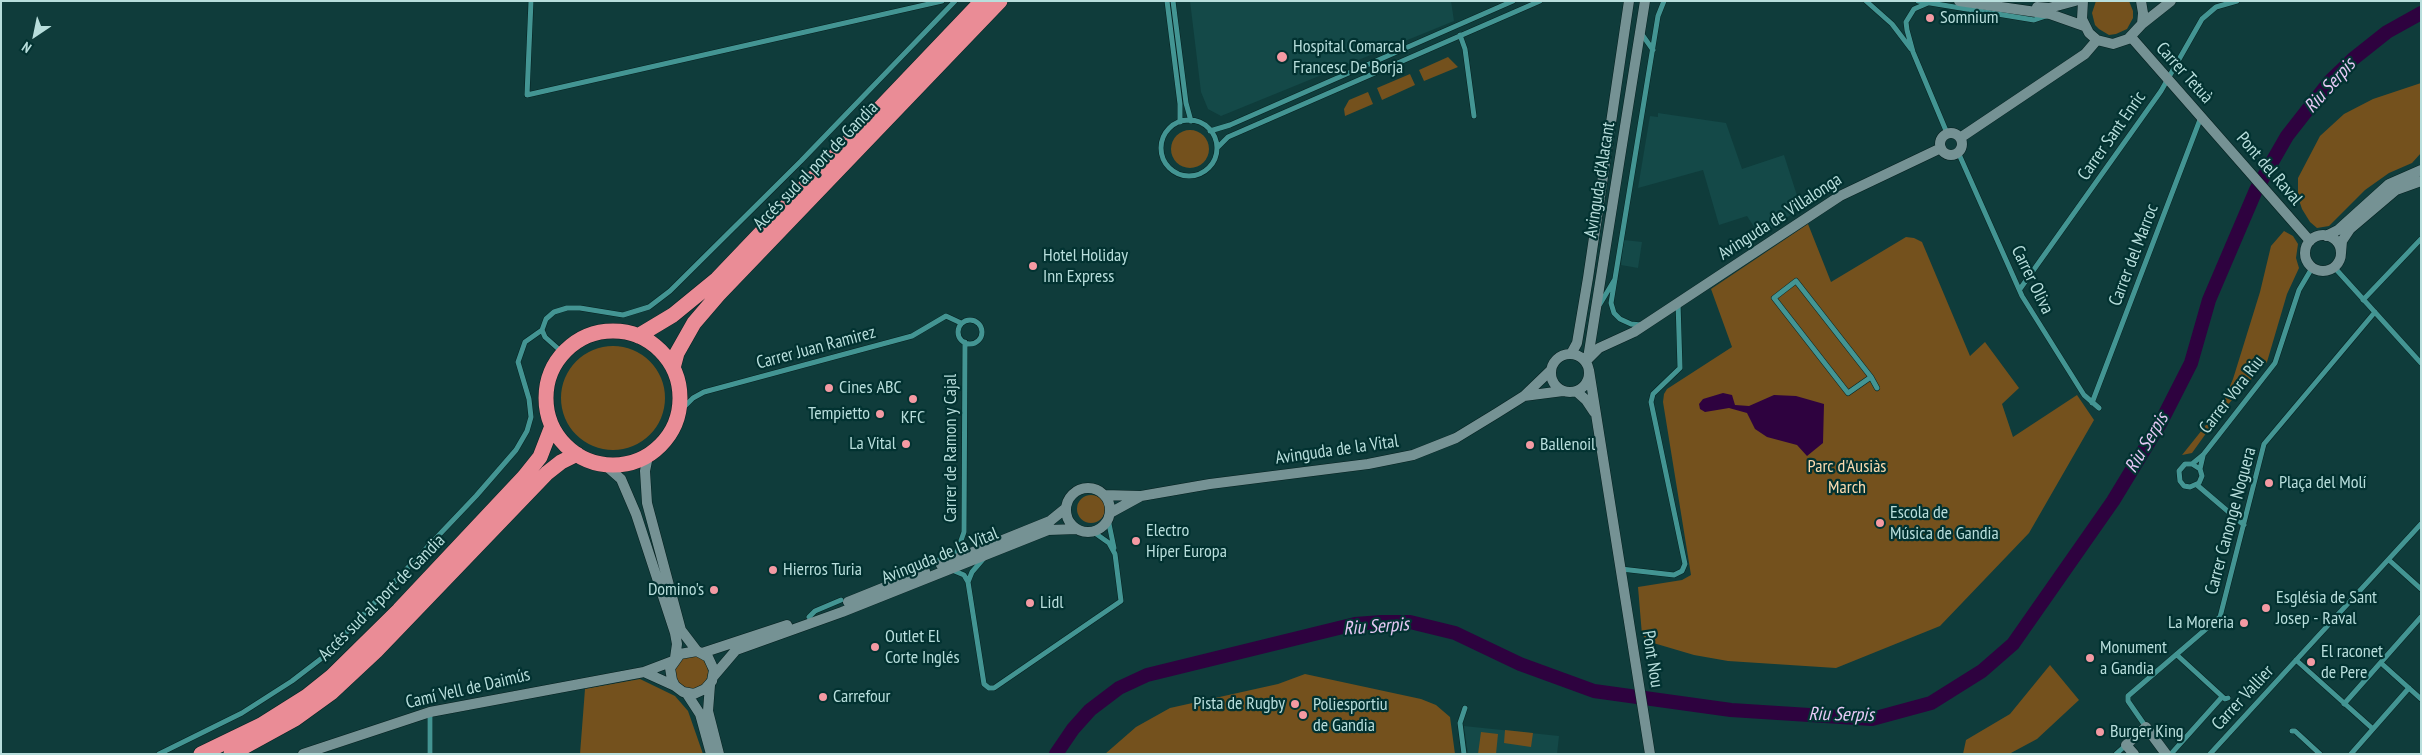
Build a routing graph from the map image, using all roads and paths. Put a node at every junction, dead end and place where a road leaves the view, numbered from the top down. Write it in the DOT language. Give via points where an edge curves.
graph roads {
  1 [pos="531,1"];
  2 [pos="942,1"];
  3 [pos="955,1"];
  4 [pos="982,1"];
  5 [pos="1000,1"];
  6 [pos="1167,1"];
  7 [pos="1173,1"];
  8 [pos="1513,1"];
  9 [pos="1540,1"];
  10 [pos="1629,1"];
  11 [pos="1645,1"];
  12 [pos="1664,1"];
  13 [pos="1866,1"];
  14 [pos="1918,1"];
  15 [pos="1959,1"];
  16 [pos="1999,1"];
  17 [pos="2075,1"];
  18 [pos="2083,1"];
  19 [pos="2140,1"];
  20 [pos="2170,1"];
  21 [pos="2237,1"];
  22 [pos="1504,3"];
  23 [pos="1928,3"];
  24 [pos="2050,14"];
  25 [pos="2142,24"];
  26 [pos="2084,26"];
  27 [pos="1640,31"];
  28 [pos="1460,35"];
  29 [pos="2131,37"];
  30 [pos="2097,40"];
  31 [pos="1653,51"];
  32 [pos="1913,52"];
  33 [pos="2167,80"];
  34 [pos="1474,116"];
  35 [pos="2201,117"];
  36 [pos="1191,121"];
  37 [pos="1180,122"];
  38 [pos="1210,130"];
  39 [pos="2213,130"];
  40 [pos="1947,133"];
  41 [pos="1960,138"];
  42 [pos="1217,148"];
  43 [pos="1941,148"];
  44 [pos="1958,152"];
  45 [pos="2421,170"];
  46 [pos="2421,181"];
  47 [pos="2326,236"];
  48 [pos="2421,239"];
  49 [pos="2310,241"];
  50 [pos="2341,253"];
  51 [pos="2334,267"];
  52 [pos="2312,268"];
  53 [pos="1615,278"];
  54 [pos="2020,289"];
  55 [pos="2364,300"];
  56 [pos="1678,301"];
  57 [pos="1596,311"];
  58 [pos="2375,312"];
  59 [pos="961,323"];
  60 [pos="1644,324"];
  61 [pos="542,330"];
  62 [pos="638,336"];
  63 [pos="965,342"];
  64 [pos="563,353"];
  65 [pos="1571,354"];
  66 [pos="2421,362"];
  67 [pos="1588,364"];
  68 [pos="673,368"];
  69 [pos="1551,370"];
  70 [pos="1871,377"];
  71 [pos="1877,388"];
  72 [pos="1562,391"];
  73 [pos="1576,391"];
  74 [pos="1524,396"];
  75 [pos="2092,403"];
  76 [pos="2099,408"];
  77 [pos="679,412"];
  78 [pos="1596,417"];
  79 [pos="552,426"];
  80 [pos="577,454"];
  81 [pos="2203,455"];
  82 [pos="648,456"];
  83 [pos="604,464"];
  84 [pos="2192,464"];
  85 [pos="2174,466"];
  86 [pos="2180,469"];
  87 [pos="2200,469"];
  88 [pos="2197,485"];
  89 [pos="1104,495"];
  90 [pos="1141,496"];
  91 [pos="1066,508"];
  92 [pos="1109,516"];
  93 [pos="2421,524"];
  94 [pos="2244,525"];
  95 [pos="1077,529"];
  96 [pos="1092,531"];
  97 [pos="957,552"];
  98 [pos="1115,554"];
  99 [pos="987,555"];
  100 [pos="2389,560"];
  101 [pos="949,569"];
  102 [pos="1622,571"];
  103 [pos="968,582"];
  104 [pos="2421,589"];
  105 [pos="863,592"];
  106 [pos="841,600"];
  107 [pos="809,617"];
  108 [pos="2421,617"];
  109 [pos="700,652"];
  110 [pos="2176,655"];
  111 [pos="674,659"];
  112 [pos="2296,660"];
  113 [pos="2381,663"];
  114 [pos="644,672"];
  115 [pos="712,681"];
  116 [pos="675,686"];
  117 [pos="2409,688"];
  118 [pos="688,694"];
  119 [pos="2421,699"];
  120 [pos="2344,704"];
  121 [pos="1465,708"];
  122 [pos="430,712"];
  123 [pos="2146,727"];
  124 [pos="2373,729"];
  125 [pos="2292,731"];
  126 [pos="2126,744"];
  127 [pos="159,754"];
  128 [pos="201,754"];
  129 [pos="230,754"];
  130 [pos="303,754"];
  131 [pos="430,754"];
  132 [pos="711,754"];
  133 [pos="719,754"];
  134 [pos="1464,754"];
  135 [pos="1650,754"];
  136 [pos="2116,754"];
  137 [pos="2134,754"];
  138 [pos="2166,754"];
  139 [pos="2171,754"];
  140 [pos="2210,754"];
  141 [pos="2320,754"];
  142 [pos="2351,754"];
  1 -- 2 [label="street" via="527,94"];
  3 -- 61 [label="street" via="670,291 649,307 623,315 567,308 546,319"];
  4 -- 62 [label="highway, Accés sud al port de Gandia" via="716,278 660,325"];
  5 -- 68 [label="highway, Accés sud al port de Gandia" via="718,295 694,323 677,353"];
  6 -- 37 [label="street"];
  7 -- 36 [label="street"];
  8 -- 22 [label="street"];
  9 -- 28 [label="street"];
  10 -- 65 [label="main road, Avinguda d'Alacant" via="1588,278 1577,343"];
  11 -- 27 [label="main road, Avinguda d'Alacant"];
  12 -- 31 [label="street" via="1658,16"];
  13 -- 32 [label="street" via="1887,20"];
  14 -- 23 [label="street"];
  15 -- 24 [label="main road"];
  16 -- 17 [label="main road" via="2050,8"];
  18 -- 26 [label="main road"];
  19 -- 25 [label="main road"];
  20 -- 25 [label="main road"];
  21 -- 33 [label="street, Carrer Sant Enric" via="2216,7 2202,18"];
  22 -- 38 [label="street" via="1230,125"];
  23 -- 24 [label="street" via="2034,20"];
  23 -- 32 [label="street" via="1914,9 1906,22"];
  24 -- 26 [label="main road"];
  25 -- 29 [label="main road"];
  26 -- 30 [label="main road"];
  27 -- 31 [label="street"];
  27 -- 57 [label="main road, Avinguda d'Alacant"];
  28 -- 34 [label="street" via="1465,49"];
  28 -- 42 [label="street" via="1228,137"];
  29 -- 30 [label="main road" via="2113,44"];
  29 -- 33 [label="main road, Carrer Tetuà"];
  30 -- 41 [label="main road" via="2085,54"];
  31 -- 53 [label="street"];
  32 -- 40 [label="street"];
  33 -- 35 [label="main road, Carrer Tetuà"];
  33 -- 54 [label="street, Carrer Sant Enric"];
  35 -- 39 [label="main road, Carrer Tetuà"];
  35 -- 75 [label="street, Carrer del Marroc"];
  36 -- 37 [label="street"];
  36 -- 38 [label="street"];
  37 -- 42 [label="street" via="1168,131 1162,144 1164,159 1174,171 1187,177 1205,171 1216,156"];
  38 -- 42 [label="street"];
  39 -- 49 [label="main road, Pont del Raval"];
  40 -- 41 [label="main road" via="1955,133"];
  40 -- 43 [label="main road" via="1941,139"];
  41 -- 44 [label="main road" via="1962,144"];
  43 -- 44 [label="main road" via="1950,155"];
  43 -- 56 [label="main road, Avinguda de Villalonga" via="1840,196"];
  44 -- 54 [label="street, Carrer Oliva"];
  45 -- 47 [label="main road" via="2389,184 2338,230"];
  46 -- 50 [label="main road" via="2396,190 2350,229 2342,241"];
  47 -- 49 [label="main road"];
  47 -- 50 [label="main road" via="2338,244"];
  48 -- 55 [label="street"];
  49 -- 52 [label="main road" via="2305,255"];
  50 -- 51 [label="main road"];
  51 -- 52 [label="main road" via="2326,271"];
  51 -- 55 [label="street"];
  52 -- 81 [label="street, Carrer Vora Riu" via="2299,290 2275,363"];
  53 -- 57 [label="street"];
  53 -- 60 [label="street" via="1614,313 1628,323"];
  54 -- 75 [label="street, Carrer Oliva" via="2057,353"];
  55 -- 58 [label="street"];
  56 -- 60 [label="main road, Avinguda de Villalonga"];
  56 -- 102 [label="street" via="1680,368 1653,394 1652,402 1685,564 1674,575"];
  57 -- 67 [label="main road, Avinguda d'Alacant"];
  58 -- 66 [label="street"];
  58 -- 94 [label="street, Carrer Canonge Noguera" via="2264,444"];
  59 -- 63 [label="street" via="958,334"];
  59 -- 63 [label="street" via="972,320 981,327 982,335 977,342"];
  59 -- 77 [label="street, Carrer Juan Ramirez" via="946,316 912,336 704,392"];
  60 -- 67 [label="main road, Avinguda de Villalonga" via="1627,336 1599,348"];
  61 -- 64 [label="street" via="545,337"];
  61 -- 127 [label="street" via="524,342 518,362 529,399 531,417 527,431 516,450 476,496 322,658 242,713"];
  62 -- 64 [label="highway" via="615,331 592,334"];
  62 -- 68 [label="highway" via="658,348"];
  63 -- 97 [label="street, Carrer de Ramon y Cajal" via="964,532"];
  64 -- 79 [label="highway" via="548,381 547,404"];
  65 -- 67 [label="main road"];
  65 -- 69 [label="main road" via="1556,360"];
  67 -- 73 [label="main road" via="1588,380"];
  67 -- 78 [label="main road, Avinguda d'Alacant"];
  68 -- 77 [label="highway" via="680,389"];
  69 -- 72 [label="main road" via="1552,380"];
  69 -- 74 [label="main road, Avinguda de la Vital"];
  70 -- 70 [label="street" via="1796,281 1774,298 1848,393"];
  70 -- 71 [label="street"];
  72 -- 73 [label="main road"];
  72 -- 74 [label="main road, Avinguda de la Vital"];
  73 -- 78 [label="main road, Avinguda d'Alacant"];
  74 -- 90 [label="main road, Avinguda de la Vital" via="1456,438 1414,455"];
  75 -- 76 [label="street, Carrer Oliva"];
  77 -- 82 [label="highway" via="668,437"];
  78 -- 102 [label="main road, Avinguda d'Alacant"];
  79 -- 80 [label="highway" via="567,447"];
  79 -- 128 [label="highway, Accés sud al port de Gandia" via="540,457 524,477 332,676 261,725"];
  80 -- 83 [label="highway"];
  80 -- 129 [label="highway, Accés sud al port de Gandia" via="547,473 376,651 331,693 295,719"];
  81 -- 84 [label="street, Carrer Vora Riu"];
  81 -- 87 [label="street, Carrer Vora Riu"];
  82 -- 83 [label="highway" via="626,464"];
  82 -- 109 [label="main road" via="645,471 647,503 681,630"];
  83 -- 111 [label="main road" via="621,479 636,514 675,633"];
  84 -- 86 [label="street" via="2185,464"];
  84 -- 87 [label="street"];
  85 -- 86 [label="street"];
  86 -- 88 [label="street" via="2181,484 2187,487"];
  87 -- 88 [label="street" via="2202,476"];
  88 -- 94 [label="street"];
  89 -- 90 [label="main road, Avinguda de la Vital"];
  89 -- 91 [label="main road" via="1091,489 1078,491"];
  89 -- 92 [label="main road" via="1109,504"];
  90 -- 92 [label="main road, Avinguda de la Vital"];
  91 -- 95 [label="main road" via="1069,520"];
  91 -- 107 [label="main road, Avinguda de la Vital" via="1050,521"];
  92 -- 96 [label="main road" via="1102,528"];
  92 -- 98 [label="street"];
  93 -- 100 [label="street, Carrer Vallier"];
  94 -- 110 [label="street, Carrer Canonge Noguera" via="2220,617"];
  95 -- 96 [label="main road"];
  95 -- 99 [label="main road, Avinguda de la Vital" via="1048,530"];
  96 -- 98 [label="street" via="1109,543"];
  97 -- 105 [label="street, Avinguda de la Vital"];
  98 -- 103 [label="street" via="1122,601 994,688 984,684"];
  99 -- 101 [label="main road, Avinguda de la Vital"];
  99 -- 103 [label="street"];
  100 -- 104 [label="street"];
  100 -- 112 [label="street, Carrer Vallier"];
  101 -- 103 [label="street" via="964,575"];
  101 -- 115 [label="main road, Avinguda de la Vital" via="736,650"];
  102 -- 135 [label="main road, Pont Nou"];
  106 -- 107 [label="street, Avinguda de la Vital"];
  107 -- 109 [label="main road, Avinguda de la Vital"];
  108 -- 113 [label="street"];
  109 -- 111 [label="main road" via="685,651"];
  109 -- 115 [label="main road" via="712,663"];
  110 -- 123 [label="street, Carrer Canonge Noguera" via="2128,696 2128,701"];
  110 -- 139 [label="street" via="2225,697"];
  111 -- 114 [label="main road, Camí Vell de Daimús"];
  111 -- 116 [label="main road" via="670,674"];
  112 -- 120 [label="street"];
  112 -- 140 [label="street, Carrer Vallier"];
  113 -- 117 [label="street"];
  113 -- 120 [label="street"];
  114 -- 116 [label="main road"];
  114 -- 122 [label="main road, Camí Vell de Daimús"];
  115 -- 118 [label="main road" via="700,692"];
  115 -- 133 [label="main road" via="708,711"];
  116 -- 118 [label="main road"];
  117 -- 119 [label="street"];
  117 -- 124 [label="street"];
  118 -- 132 [label="main road" via="700,714"];
  120 -- 124 [label="street"];
  121 -- 134 [label="street" via="1460,723"];
  122 -- 130 [label="main road, Camí Vell de Daimús"];
  122 -- 131 [label="street"];
  123 -- 126 [label="main road"];
  123 -- 138 [label="main road"];
  124 -- 142 [label="street"];
  125 -- 141 [label="street" via="2295,730"];
  126 -- 136 [label="street"];
  126 -- 137 [label="main road"];
}
